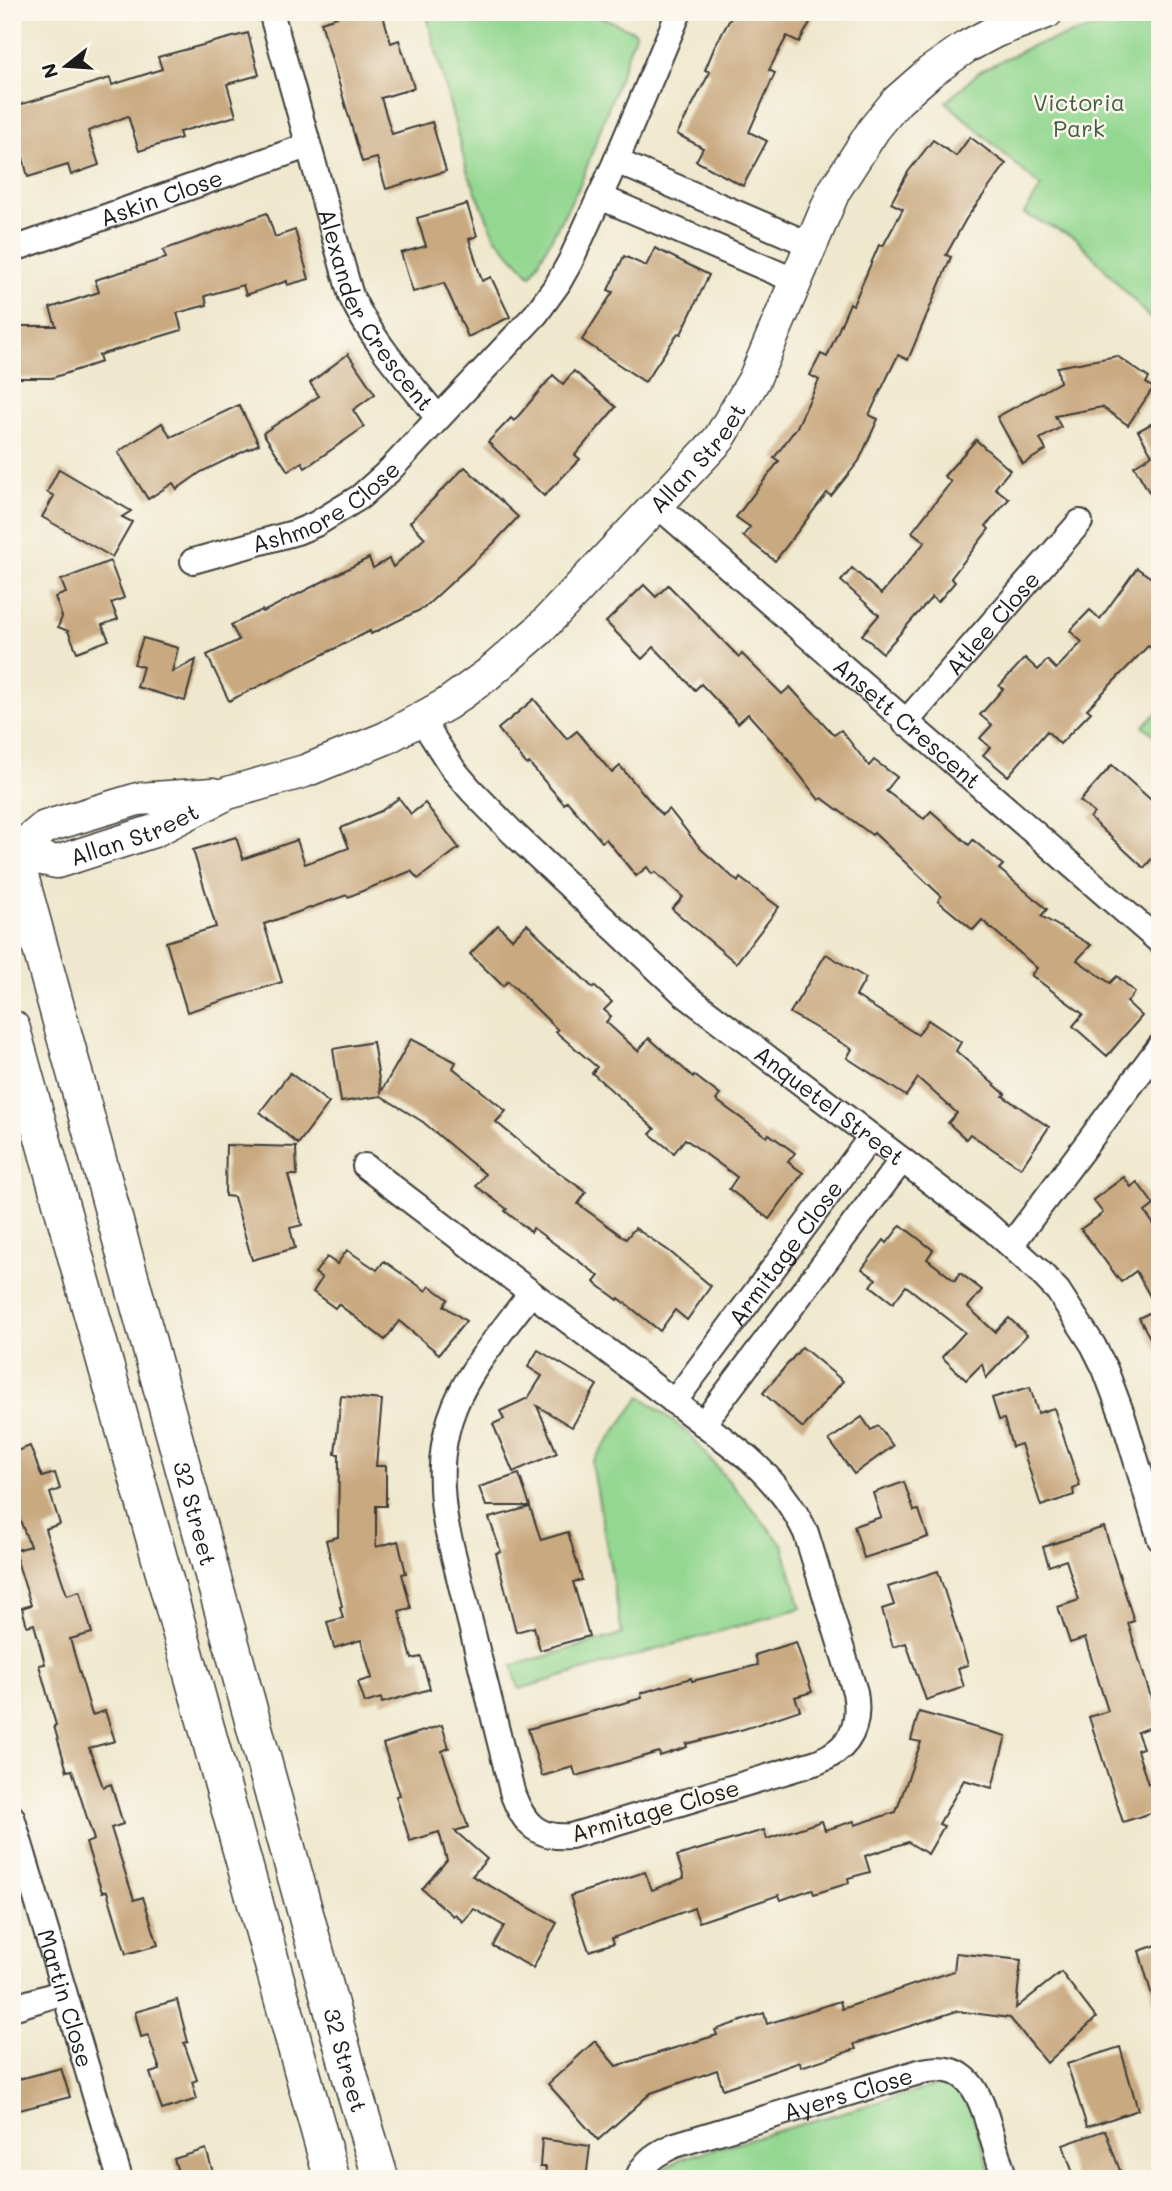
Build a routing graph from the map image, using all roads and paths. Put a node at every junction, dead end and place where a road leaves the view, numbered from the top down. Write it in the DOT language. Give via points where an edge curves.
graph roads {
  1 [pos="271,12"];
  2 [pos="679,12"];
  3 [pos="1047,12"];
  4 [pos="307,146"];
  5 [pos="616,161"];
  6 [pos="600,197"];
  7 [pos="811,245"];
  8 [pos="14,249"];
  9 [pos="796,281"];
  10 [pos="438,418"];
  11 [pos="657,505"];
  12 [pos="1080,522"];
  13 [pos="193,561"];
  14 [pos="421,719"];
  15 [pos="905,723"];
  16 [pos="13,851"];
  17 [pos="1160,942"];
  18 [pos="12,1028"];
  19 [pos="1160,1046"];
  20 [pos="871,1137"];
  21 [pos="902,1160"];
  22 [pos="365,1166"];
  23 [pos="1011,1245"];
  24 [pos="768,1273"];
  25 [pos="531,1293"];
  26 [pos="801,1296"];
  27 [pos="674,1402"];
  28 [pos="703,1424"];
  29 [pos="1160,1539"];
  30 [pos="12,1817"];
  31 [pos="64,1992"];
  32 [pos="12,2008"];
  33 [pos="120,2179"];
  34 [pos="332,2179"];
  35 [pos="381,2179"];
  36 [pos="637,2179"];
  37 [pos="1004,2179"];
  1 -- 4 [label="street, Alexander Crescent"];
  2 -- 5 [label="street, Alexander Crescent"];
  3 -- 7 [label="street, Allan Street" via="966,47 897,101 841,180"];
  4 -- 8 [label="street, Askin Close"];
  4 -- 10 [label="street, Alexander Crescent" via="344,279 358,311"];
  5 -- 6 [label="street, Alexander Crescent"];
  5 -- 7 [label="street"];
  6 -- 9 [label="street"];
  6 -- 10 [label="street, Alexander Crescent" via="547,300"];
  7 -- 9 [label="street, Allan Street"];
  9 -- 11 [label="street, Allan Street" via="738,409 719,439"];
  10 -- 13 [label="street, Ashmore Close" via="373,486 337,511 297,532"];
  11 -- 14 [label="street, Allan Street" via="538,631 487,675"];
  11 -- 15 [label="street, Ansett Crescent"];
  12 -- 15 [label="street, Atlee Close"];
  14 -- 16 [label="street, Allan Street" via="330,762 229,793 154,831 57,862"];
  14 -- 20 [label="street, Anquetel Street" via="471,790 684,995"];
  15 -- 17 [label="street, Ansett Crescent"];
  16 -- 35 [label="main road, 32 Street"];
  18 -- 34 [label="main road, 32 Street"];
  19 -- 23 [label="street"];
  20 -- 21 [label="street, Anquetel Street"];
  20 -- 24 [label="street, Armitage Close"];
  21 -- 23 [label="street, Anquetel Street"];
  21 -- 26 [label="street, Armitage Close"];
  22 -- 25 [label="street, Armitage Close"];
  23 -- 29 [label="street, Anquetel Street" via="1058,1292 1093,1345 1123,1417"];
  24 -- 26 [label="street"];
  24 -- 27 [label="street, Armitage Close"];
  25 -- 27 [label="street, Armitage Close"];
  25 -- 28 [label="street, Armitage Close" via="462,1389 446,1429 441,1471 446,1525 513,1795 523,1819 545,1833 571,1836 817,1762 836,1753 852,1735 858,1708 855,1692 806,1533 787,1499 764,1472"];
  26 -- 28 [label="street, Armitage Close"];
  27 -- 28 [label="street, Armitage Close"];
  30 -- 31 [label="street, Martin Close"];
  31 -- 32 [label="street"];
  31 -- 33 [label="street, Martin Close"];
  36 -- 37 [label="street, Ayers Close" via="645,2163 675,2145 940,2068 964,2076 981,2098"];
}
